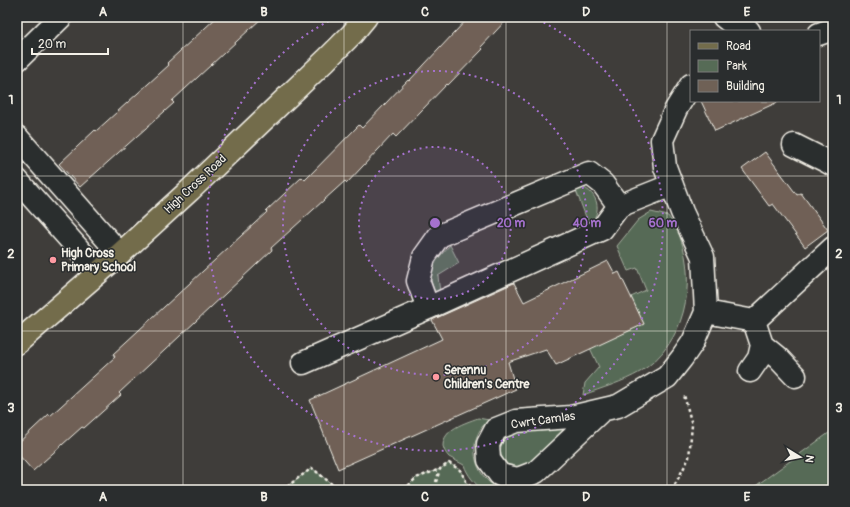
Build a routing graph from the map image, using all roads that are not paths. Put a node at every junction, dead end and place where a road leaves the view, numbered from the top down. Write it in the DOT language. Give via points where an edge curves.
graph roads {
  1 [pos="61,17"];
  2 [pos="366,17"];
  3 [pos="833,28"];
  4 [pos="820,34"];
  5 [pos="17,60"];
  6 [pos="690,87"];
  7 [pos="17,137"];
  8 [pos="794,145"];
  9 [pos="833,166"];
  10 [pos="17,180"];
  11 [pos="672,185"];
  12 [pos="619,206"];
  13 [pos="833,248"];
  14 [pos="120,254"];
  15 [pos="99,272"];
  16 [pos="428,308"];
  17 [pos="706,312"];
  18 [pos="754,321"];
  19 [pos="17,343"];
  20 [pos="762,345"];
  21 [pos="303,363"];
  22 [pos="750,371"];
  23 [pos="795,376"];
  24 [pos="602,410"];
  1 -- 5 [label="street"];
  2 -- 14 [label="main road, High Cross Road" via="326,60"];
  3 -- 4 [label="street"];
  6 -- 11 [label="street, Cwrt Camlas" via="662,140 665,167"];
  7 -- 14 [label="street"];
  8 -- 9 [label="street"];
  10 -- 15 [label="street"];
  11 -- 12 [label="street"];
  11 -- 17 [label="street, Cwrt Camlas" via="703,257"];
  12 -- 16 [label="street" via="602,229"];
  12 -- 16 [label="street" via="603,184 589,173 439,236 424,257 418,281"];
  13 -- 18 [label="street"];
  14 -- 15 [label="main road, High Cross Road"];
  15 -- 19 [label="main road, High Cross Road"];
  16 -- 21 [label="street"];
  17 -- 18 [label="street"];
  17 -- 24 [label="street, Cwrt Camlas" via="693,342 667,377 618,406"];
  18 -- 20 [label="street"];
  20 -- 22 [label="street" via="759,358"];
  20 -- 23 [label="street"];
  24 -- 24 [label="street, Cwrt Camlas" via="536,472 518,479 500,475 489,460 488,444 496,429 516,421 571,417"];
}
